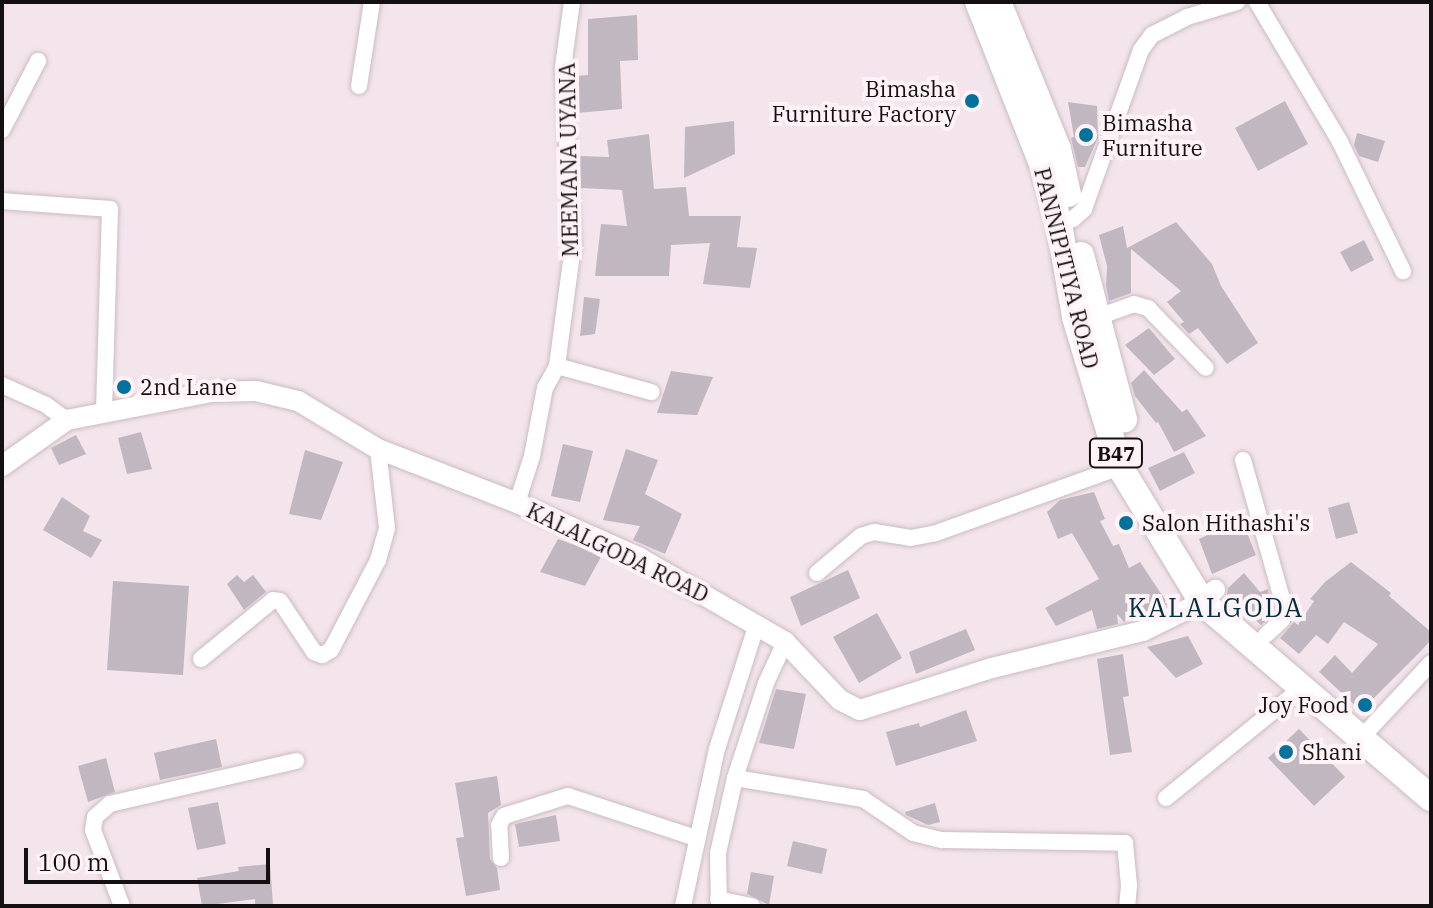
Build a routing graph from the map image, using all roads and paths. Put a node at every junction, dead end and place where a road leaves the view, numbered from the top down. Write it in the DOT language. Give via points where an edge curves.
graph roads {
  1 [pos="372,2"];
  2 [pos="572,2"];
  3 [pos="978,2"];
  4 [pos="998,2"];
  5 [pos="1237,2"];
  6 [pos="1257,2"];
  7 [pos="38,61"];
  8 [pos="359,86"];
  9 [pos="2,130"];
  10 [pos="2,201"];
  11 [pos="1066,222"];
  12 [pos="1403,271"];
  13 [pos="1095,318"];
  14 [pos="557,366"];
  15 [pos="1206,368"];
  16 [pos="2,385"];
  17 [pos="651,392"];
  18 [pos="104,412"];
  19 [pos="67,420"];
  20 [pos="378,449"];
  21 [pos="1243,460"];
  22 [pos="2,466"];
  23 [pos="1120,467"];
  24 [pos="517,503"];
  25 [pos="817,573"];
  26 [pos="1209,596"];
  27 [pos="757,624"];
  28 [pos="1266,635"];
  29 [pos="785,642"];
  30 [pos="201,659"];
  31 [pos="1431,663"];
  32 [pos="1303,687"];
  33 [pos="1367,731"];
  34 [pos="296,761"];
  35 [pos="735,778"];
  36 [pos="1429,787"];
  37 [pos="1166,798"];
  38 [pos="696,838"];
  39 [pos="501,858"];
  40 [pos="719,903"];
  41 [pos="122,906"];
  42 [pos="683,906"];
  43 [pos="752,906"];
  44 [pos="1127,906"];
  1 -- 8 [label="street"];
  2 -- 14 [label="street, MEEMANA UYANA" via="563,67 573,246"];
  3 -- 11 [label="main road, PANNIPITIYA ROAD / B47"];
  4 -- 11 [label="main road, PANNIPITIYA ROAD / B47" via="1058,149"];
  5 -- 11 [label="street" via="1187,17 1152,35 1141,50 1084,209"];
  6 -- 12 [label="street" via="1340,142"];
  7 -- 9 [label="street"];
  10 -- 18 [label="street" via="110,209"];
  11 -- 13 [label="main road, PANNIPITIYA ROAD / B47"];
  11 -- 23 [label="main road, PANNIPITIYA ROAD / B47" via="1075,317"];
  13 -- 15 [label="street" via="1134,304 1148,308"];
  13 -- 26 [label="main road, PANNIPITIYA ROAD / B47" via="1136,461"];
  14 -- 17 [label="street"];
  14 -- 24 [label="street, MEEMANA UYANA" via="545,388"];
  16 -- 19 [label="street"];
  18 -- 19 [label="street, KALALGODA ROAD"];
  18 -- 20 [label="street, KALALGODA ROAD" via="211,392 256,391 298,401"];
  19 -- 22 [label="street, KALALGODA ROAD"];
  20 -- 24 [label="street, KALALGODA ROAD"];
  20 -- 30 [label="street" via="387,528 378,560 331,650 314,652 280,601 273,600"];
  21 -- 28 [label="street" via="1284,606 1282,620"];
  23 -- 25 [label="street" via="936,533 861,536"];
  23 -- 26 [label="main road, PANNIPITIYA ROAD / B47"];
  24 -- 27 [label="street, KALALGODA ROAD" via="638,557"];
  26 -- 28 [label="main road, PANNIPITIYA ROAD / B47"];
  26 -- 29 [label="street, KALALGODA ROAD" via="1143,631 992,668 860,710 840,700"];
  26 -- 32 [label="main road, PANNIPITIYA ROAD / B47"];
  27 -- 29 [label="street, KALALGODA ROAD"];
  27 -- 38 [label="street" via="717,749"];
  28 -- 33 [label="main road, PANNIPITIYA ROAD / B47"];
  29 -- 35 [label="street"];
  31 -- 33 [label="street"];
  32 -- 33 [label="main road, PANNIPITIYA ROAD / B47"];
  32 -- 37 [label="street"];
  33 -- 36 [label="main road, PANNIPITIYA ROAD / B47"];
  34 -- 41 [label="street" via="110,804 95,817 93,830"];
  35 -- 40 [label="street" via="718,853"];
  35 -- 44 [label="street" via="863,799 913,833 942,840 1125,843"];
  38 -- 39 [label="street" via="568,796 504,816 499,825"];
  38 -- 42 [label="street"];
  40 -- 43 [label="street"];
}
